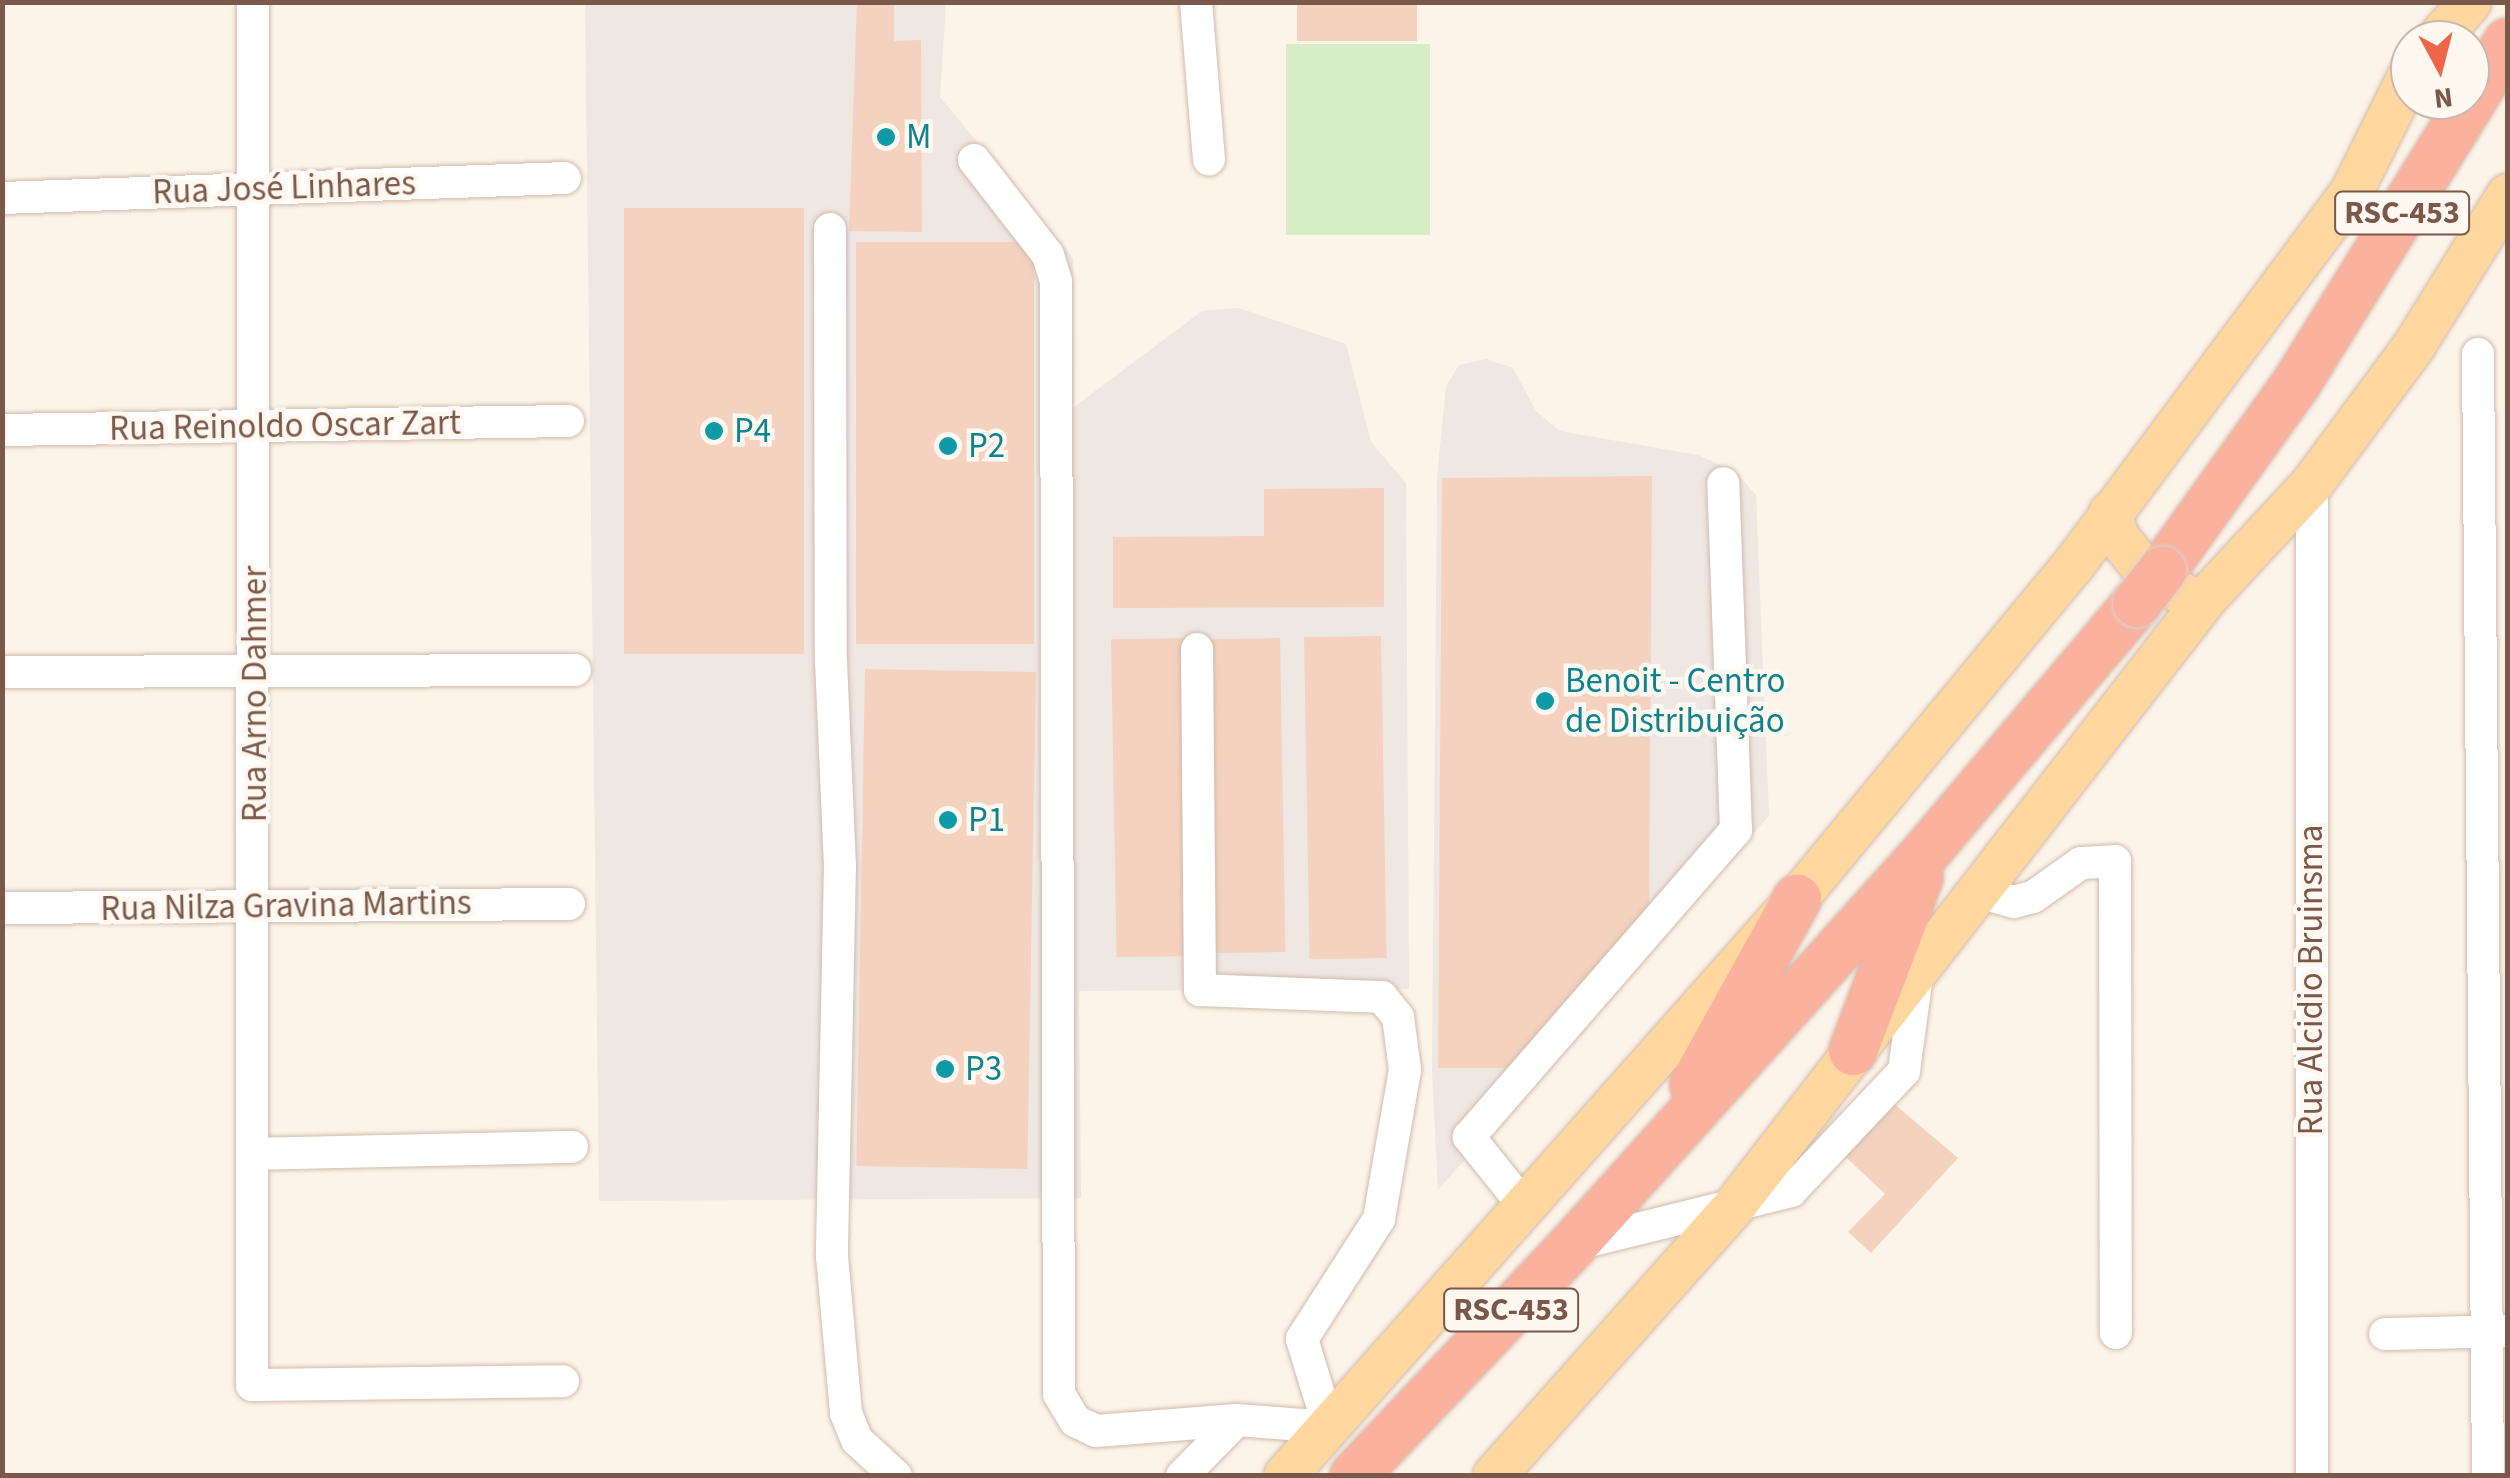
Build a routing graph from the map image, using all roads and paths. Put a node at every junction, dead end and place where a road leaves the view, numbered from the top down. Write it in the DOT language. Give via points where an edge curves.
graph roads {
  1 [pos="252,2"];
  2 [pos="1196,2"];
  3 [pos="2508,42"];
  4 [pos="2390,114"];
  5 [pos="1209,159"];
  6 [pos="974,160"];
  7 [pos="565,178"];
  8 [pos="254,188"];
  9 [pos="2508,195"];
  10 [pos="2,198"];
  11 [pos="830,229"];
  12 [pos="2478,354"];
  13 [pos="568,421"];
  14 [pos="255,428"];
  15 [pos="2,430"];
  16 [pos="1723,484"];
  17 [pos="2312,484"];
  18 [pos="2110,513"];
  19 [pos="2075,562"];
  20 [pos="2207,597"];
  21 [pos="2177,636"];
  22 [pos="1196,649"];
  23 [pos="574,670"];
  24 [pos="2,672"];
  25 [pos="256,672"];
  26 [pos="1928,850"];
  27 [pos="1979,892"];
  28 [pos="1798,898"];
  29 [pos="569,904"];
  30 [pos="2,908"];
  31 [pos="254,908"];
  32 [pos="1918,968"];
  33 [pos="1854,1052"];
  34 [pos="1665,1142"];
  35 [pos="572,1146"];
  36 [pos="253,1154"];
  37 [pos="1736,1204"];
  38 [pos="1524,1207"];
  39 [pos="1573,1245"];
  40 [pos="2498,1331"];
  41 [pos="2116,1334"];
  42 [pos="2385,1334"];
  43 [pos="564,1381"];
  44 [pos="1236,1420"];
  45 [pos="1330,1428"];
  46 [pos="896,1476"];
  47 [pos="1182,1476"];
  48 [pos="1286,1476"];
  49 [pos="1354,1476"];
  50 [pos="1494,1476"];
  51 [pos="2312,1476"];
  52 [pos="2488,1476"];
  1 -- 8 [label="street, Rua Arno Dahmer"];
  2 -- 5 [label="street"];
  3 -- 26 [label="highway, RSC-453" via="2296,384 2149,588"];
  4 -- 18 [label="main road" via="2350,193"];
  6 -- 44 [label="street" via="1048,255 1056,282 1059,1394 1075,1421 1096,1432"];
  7 -- 8 [label="street, Rua José Linhares"];
  8 -- 10 [label="street, Rua José Linhares"];
  8 -- 14 [label="street, Rua Arno Dahmer"];
  9 -- 17 [label="main road" via="2414,346"];
  11 -- 46 [label="street" via="831,661 840,865 832,1256 846,1413 857,1440"];
  12 -- 40 [label="street"];
  13 -- 14 [label="street, Rua Reinoldo Oscar Zart"];
  14 -- 15 [label="street, Rua Reinoldo Oscar Zart"];
  14 -- 25 [label="street, Rua Arno Dahmer"];
  16 -- 38 [label="street" via="1736,830 1469,1137"];
  17 -- 20 [label="main road"];
  17 -- 51 [label="street, Rua Alcidio Bruinsma"];
  18 -- 19 [label="main road"];
  18 -- 20 [label="main road" via="2118,536 2145,571 2181,595"];
  19 -- 21 [label="main road" via="2126,583"];
  19 -- 28 [label="main road"];
  20 -- 21 [label="main road"];
  21 -- 27 [label="main road"];
  22 -- 45 [label="street" via="1200,990 1382,997 1398,1017 1404,1070 1380,1219 1302,1339"];
  23 -- 25 [label="street"];
  24 -- 25 [label="street"];
  25 -- 31 [label="street, Rua Arno Dahmer"];
  26 -- 33 [label="highway"];
  26 -- 34 [label="highway, RSC-453"];
  27 -- 32 [label="main road"];
  27 -- 41 [label="street" via="2014,902 2081,862 2115,861"];
  28 -- 34 [label="highway, RSC-453"];
  28 -- 38 [label="main road"];
  29 -- 31 [label="street, Rua Nilza Gravina Martins"];
  30 -- 31 [label="street, Rua Nilza Gravina Martins"];
  31 -- 36 [label="street, Rua Arno Dahmer"];
  32 -- 33 [label="main road"];
  32 -- 37 [label="street" via="1904,1071 1790,1191"];
  33 -- 37 [label="main road"];
  34 -- 39 [label="highway, RSC-453"];
  35 -- 36 [label="street"];
  36 -- 43 [label="street, Rua Arno Dahmer" via="252,1385"];
  37 -- 39 [label="street"];
  37 -- 50 [label="main road"];
  38 -- 45 [label="main road"];
  39 -- 49 [label="highway, RSC-453"];
  40 -- 42 [label="street"];
  40 -- 52 [label="street"];
  44 -- 45 [label="street"];
  44 -- 47 [label="street"];
  45 -- 48 [label="main road"];
}
